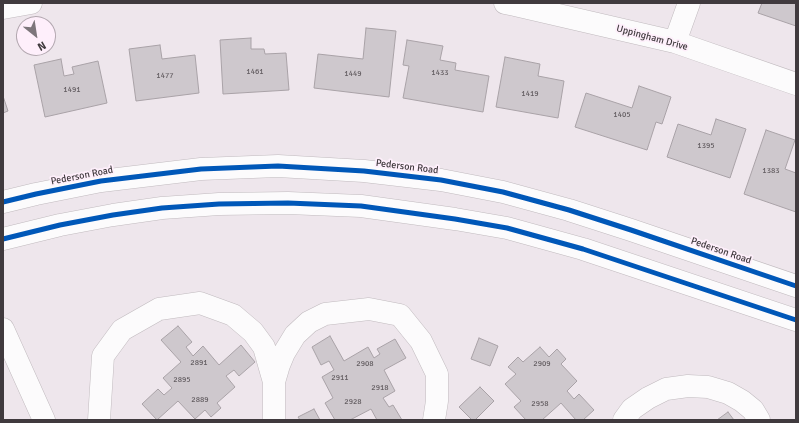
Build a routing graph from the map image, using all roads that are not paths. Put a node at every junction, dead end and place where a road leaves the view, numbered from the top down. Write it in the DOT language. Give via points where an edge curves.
graph roads {
  1 [pos="31,3"];
  2 [pos="505,3"];
  3 [pos="689,3"];
  4 [pos="3,8"];
  5 [pos="675,42"];
  6 [pos="796,84"];
  7 [pos="3,202"];
  8 [pos="3,239"];
  9 [pos="796,286"];
  10 [pos="796,320"];
  11 [pos="3,329"];
  12 [pos="274,382"];
  13 [pos="44,420"];
  14 [pos="99,420"];
  15 [pos="274,420"];
  16 [pos="434,420"];
  17 [pos="624,420"];
  18 [pos="759,420"];
  1 -- 4 [label="street"];
  2 -- 5 [label="street, Uppingham Drive"];
  3 -- 5 [label="street"];
  5 -- 6 [label="street, Uppingham Drive"];
  7 -- 9 [label="street, Pederson Road" via="101,181 201,169 278,166 364,171 441,180 504,192 576,212"];
  8 -- 10 [label="street" via="60,224 162,208 288,203 361,206 507,228 590,252"];
  11 -- 13 [label="street"];
  12 -- 14 [label="street" via="264,347 253,332 233,315 200,303 159,309 122,330 103,356"];
  12 -- 15 [label="street"];
  12 -- 16 [label="street" via="284,353 295,335 310,322 325,314 369,309 400,315 421,341 436,374 437,401"];
  17 -- 18 [label="street" via="648,398 666,389 688,386 708,387 728,393 753,410"];
}
